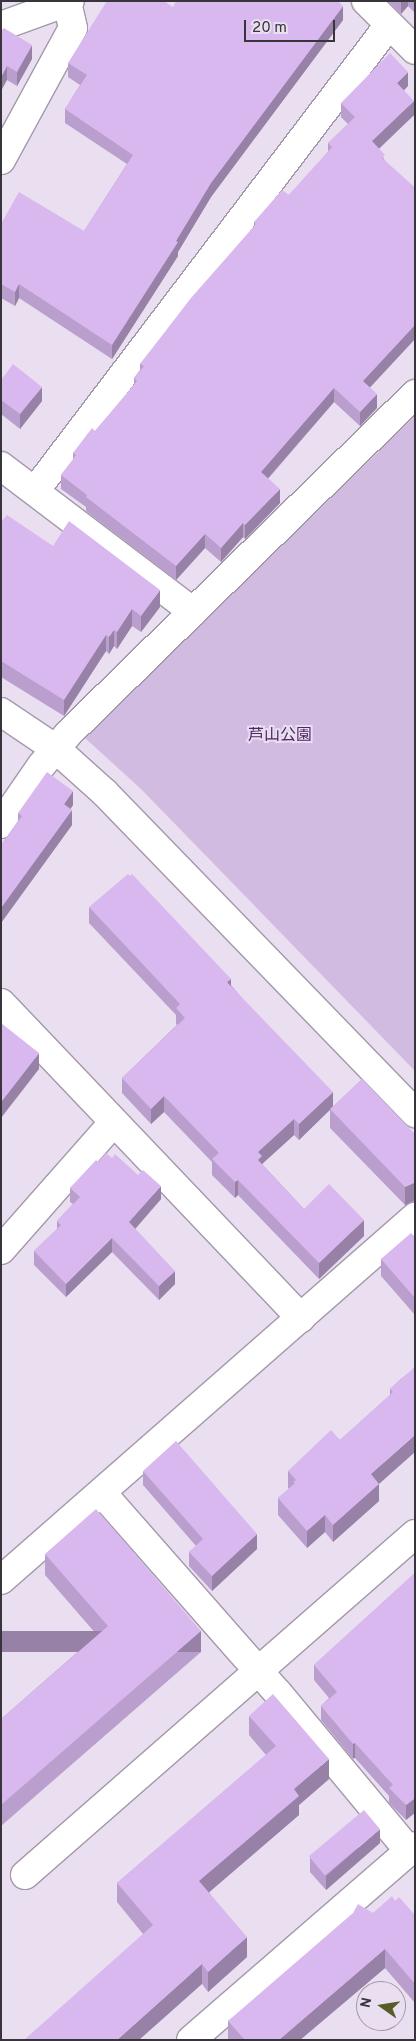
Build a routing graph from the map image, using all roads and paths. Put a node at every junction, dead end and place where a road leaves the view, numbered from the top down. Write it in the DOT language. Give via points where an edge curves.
graph roads {
  1 [pos="366,1"];
  2 [pos="68,2"];
  3 [pos="389,25"];
  4 [pos="1,26"];
  5 [pos="415,50"];
  6 [pos="1,160"];
  7 [pos="415,394"];
  8 [pos="1,466"];
  9 [pos="35,491"];
  10 [pos="193,612"];
  11 [pos="1,712"];
  12 [pos="56,749"];
  13 [pos="1,824"];
  14 [pos="1,1003"];
  15 [pos="415,1113"];
  16 [pos="114,1123"];
  17 [pos="415,1217"];
  18 [pos="1,1250"];
  19 [pos="301,1318"];
  20 [pos="102,1493"];
  21 [pos="415,1534"];
  22 [pos="1,1580"];
  23 [pos="258,1671"];
  24 [pos="412,1848"];
  25 [pos="25,1875"];
  26 [pos="191,2040"];
  1 -- 3 [label="street"];
  2 -- 4 [label="street"];
  2 -- 6 [label="street" via="73,28"];
  3 -- 5 [label="street"];
  3 -- 9 [label="street"];
  7 -- 10 [label="street"];
  8 -- 9 [label="street"];
  9 -- 10 [label="street"];
  10 -- 12 [label="street"];
  11 -- 12 [label="street"];
  12 -- 13 [label="street"];
  12 -- 15 [label="street" via="140,827"];
  14 -- 16 [label="street"];
  16 -- 18 [label="street"];
  16 -- 19 [label="street"];
  17 -- 19 [label="street"];
  19 -- 20 [label="street"];
  20 -- 22 [label="street"];
  20 -- 23 [label="street"];
  21 -- 23 [label="street"];
  23 -- 24 [label="street"];
  23 -- 25 [label="street"];
  24 -- 26 [label="street"];
}
